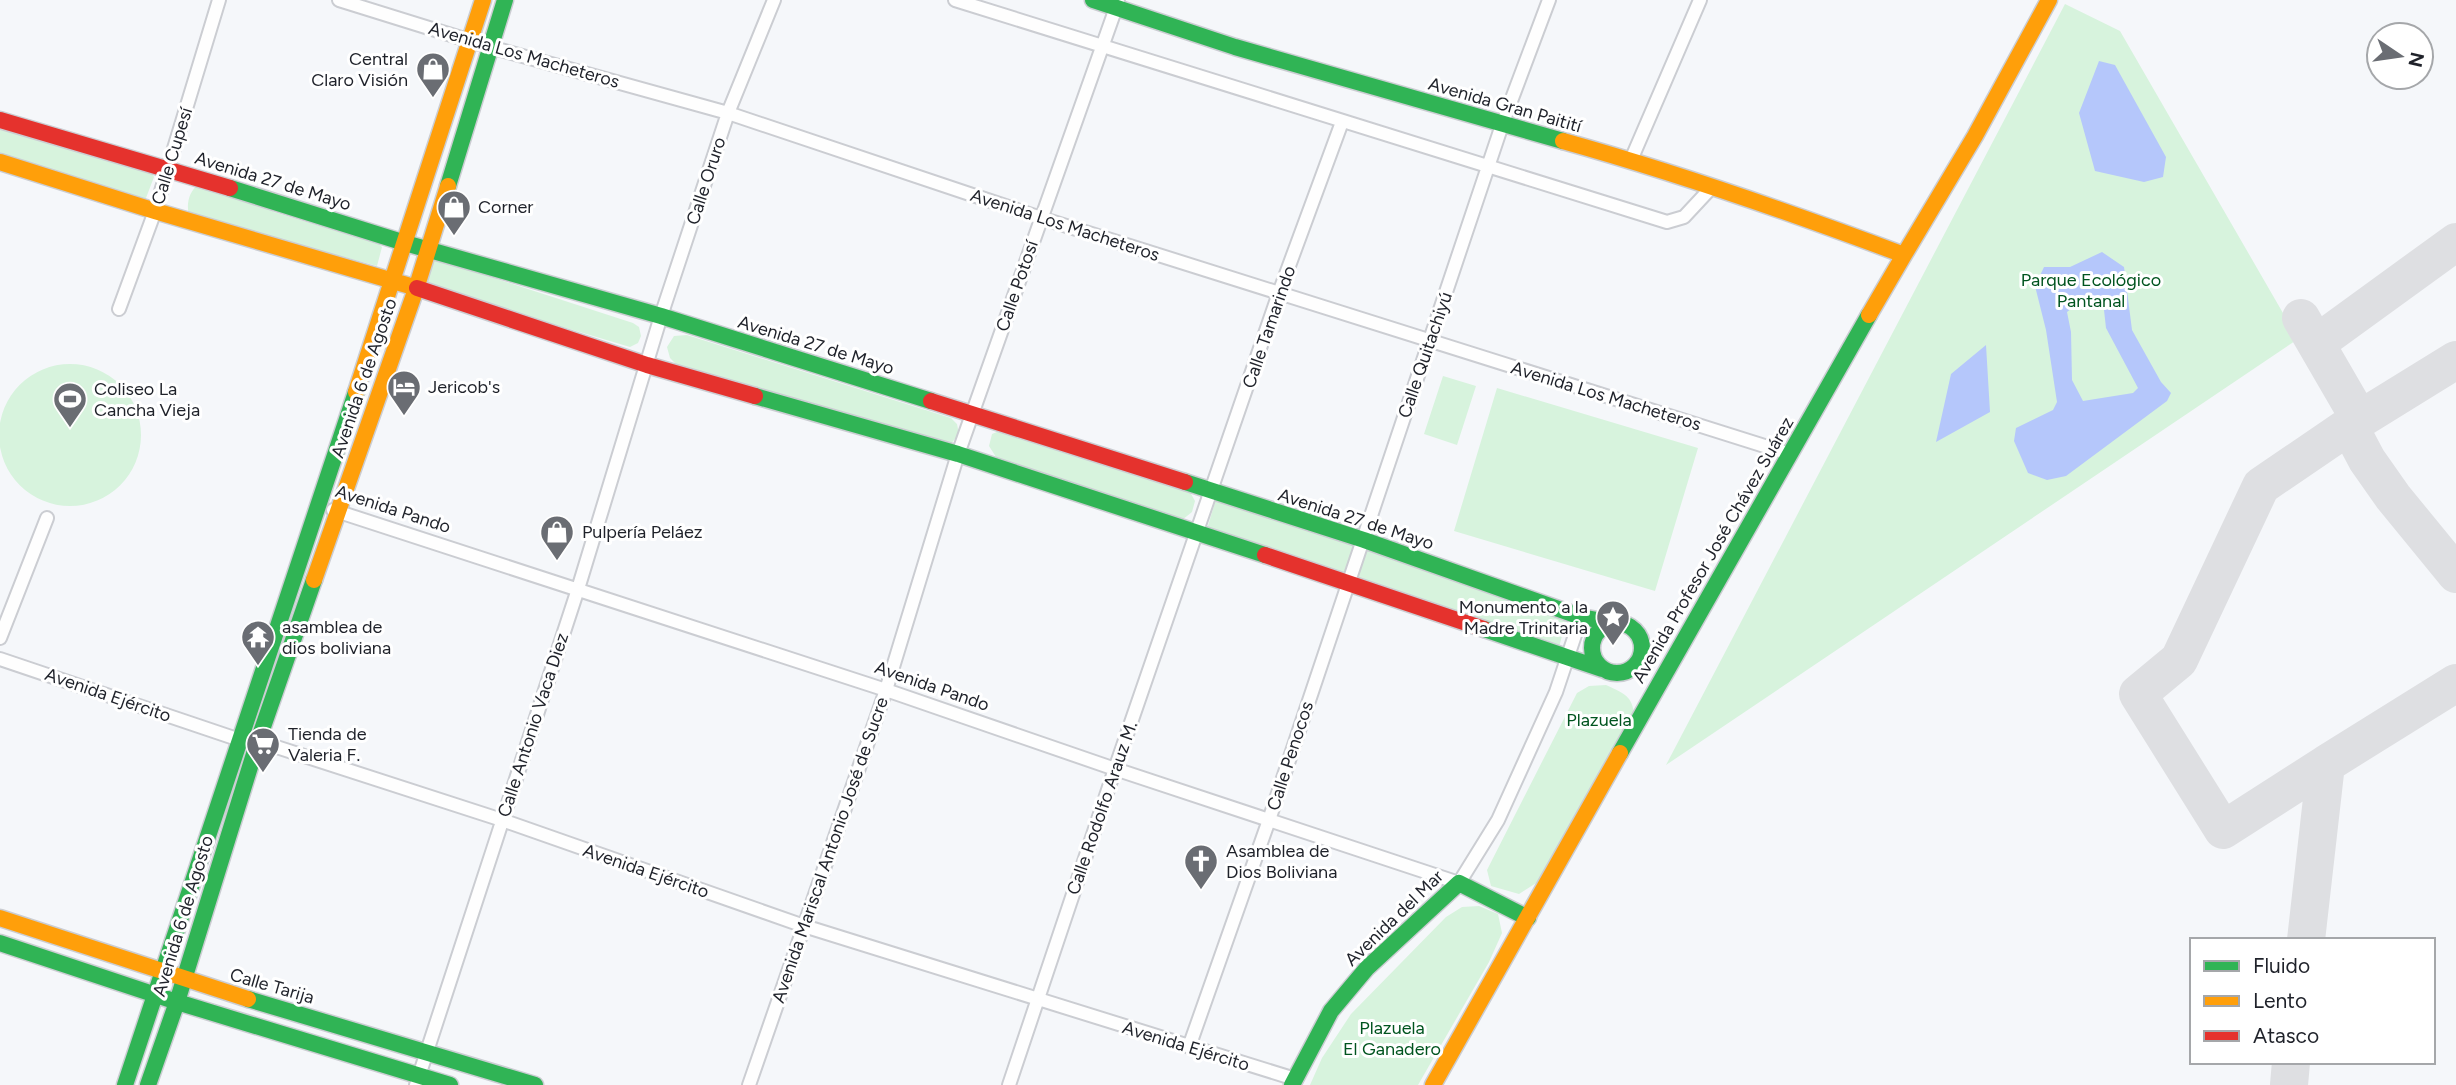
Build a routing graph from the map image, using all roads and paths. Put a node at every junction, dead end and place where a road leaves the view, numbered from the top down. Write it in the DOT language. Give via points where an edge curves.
graph roads {
  1 [pos="219,0"];
  2 [pos="339,0"];
  3 [pos="482,0"];
  4 [pos="505,0"];
  5 [pos="774,0"];
  6 [pos="955,0"];
  7 [pos="1093,0"];
  8 [pos="1549,0"];
  9 [pos="1700,0"];
  10 [pos="2049,0"];
  11 [pos="1118,4"];
  12 [pos="469,39"];
  13 [pos="1103,46"];
  14 [pos="490,47"];
  15 [pos="728,113"];
  16 [pos="0,120"];
  17 [pos="1342,122"];
  18 [pos="1502,125"];
  19 [pos="1630,160"];
  20 [pos="0,162"];
  21 [pos="1490,166"];
  22 [pos="168,168"];
  23 [pos="1711,188"];
  24 [pos="155,211"];
  25 [pos="1041,218"];
  26 [pos="405,243"];
  27 [pos="428,249"];
  28 [pos="1904,255"];
  29 [pos="394,281"];
  30 [pos="416,289"];
  31 [pos="1279,293"];
  32 [pos="119,309"];
  33 [pos="661,316"];
  34 [pos="1429,341"];
  35 [pos="647,365"];
  36 [pos="972,414"];
  37 [pos="958,454"];
  38 [pos="1790,454"];
  39 [pos="1212,493"];
  40 [pos="318,505"];
  41 [pos="338,512"];
  42 [pos="47,518"];
  43 [pos="1197,532"];
  44 [pos="1364,540"];
  45 [pos="1347,583"];
  46 [pos="578,589"];
  47 [pos="1581,617"];
  48 [pos="1614,623"];
  49 [pos="0,638"];
  50 [pos="1642,655"];
  51 [pos="0,659"];
  52 [pos="1567,659"];
  53 [pos="1602,669"];
  54 [pos="1667,669"];
  55 [pos="886,690"];
  56 [pos="240,740"];
  57 [pos="258,741"];
  58 [pos="1115,769"];
  59 [pos="502,820"];
  60 [pos="1269,820"];
  61 [pos="1460,883"];
  62 [pos="0,918"];
  63 [pos="1528,918"];
  64 [pos="804,926"];
  65 [pos="0,943"];
  66 [pos="164,971"];
  67 [pos="184,980"];
  68 [pos="155,993"];
  69 [pos="1037,1000"];
  70 [pos="177,1002"];
  71 [pos="1189,1047"];
  72 [pos="426,1051"];
  73 [pos="417,1081"];
  74 [pos="1294,1082"];
  75 [pos="125,1085"];
  76 [pos="148,1085"];
  77 [pos="450,1085"];
  78 [pos="535,1085"];
  79 [pos="749,1085"];
  80 [pos="1009,1085"];
  81 [pos="1433,1085"];
  1 -- 22 [label="street, Calle Cupesí"];
  2 -- 12 [label="street, Avenida Los Macheteros"];
  3 -- 12 [label="main road, Avenida 6 de Agosto"];
  4 -- 14 [label="main road, Avenida 6 de Agosto"];
  5 -- 15 [label="street, Calle Oruro"];
  6 -- 13 [label="street"];
  7 -- 11 [label="main road, Avenida Gran Paitití"];
  8 -- 18 [label="street, Calle Quitachiyú"];
  9 -- 19 [label="street"];
  10 -- 28 [label="main road, Avenida Profesor José Chávez Suárez"];
  11 -- 13 [label="street, Calle Potosí"];
  11 -- 18 [label="main road, Avenida Gran Paitití" via="1236,47"];
  12 -- 14 [label="street, Avenida Los Macheteros"];
  12 -- 26 [label="main road, Avenida 6 de Agosto"];
  13 -- 17 [label="street"];
  13 -- 25 [label="street, Calle Potosí"];
  14 -- 15 [label="street, Avenida Los Macheteros"];
  14 -- 27 [label="main road, Avenida 6 de Agosto"];
  15 -- 25 [label="street, Avenida Los Macheteros"];
  15 -- 33 [label="street, Calle Oruro"];
  16 -- 22 [label="main road, Avenida 27 de Mayo"];
  17 -- 21 [label="street"];
  17 -- 31 [label="street, Calle Tamarindo"];
  18 -- 19 [label="main road, Avenida Gran Paitití"];
  18 -- 21 [label="street, Calle Quitachiyú"];
  19 -- 23 [label="main road, Avenida Gran Paitití"];
  20 -- 24 [label="main road"];
  21 -- 23 [label="street" via="1667,222 1684,217"];
  21 -- 34 [label="street, Calle Quitachiyú"];
  22 -- 24 [label="street, Calle Cupesí"];
  22 -- 26 [label="main road, Avenida 27 de Mayo"];
  23 -- 28 [label="main road, Avenida Gran Paitití"];
  24 -- 29 [label="main road"];
  24 -- 32 [label="street, Calle Cupesí"];
  25 -- 31 [label="street, Avenida Los Macheteros"];
  25 -- 36 [label="street, Calle Potosí"];
  26 -- 27 [label="main road, Avenida 27 de Mayo"];
  26 -- 29 [label="main road, Avenida 6 de Agosto"];
  27 -- 30 [label="main road, Avenida 6 de Agosto"];
  27 -- 33 [label="main road, Avenida 27 de Mayo"];
  28 -- 38 [label="main road, Avenida Profesor José Chávez Suárez"];
  29 -- 30 [label="main road"];
  29 -- 40 [label="main road, Avenida 6 de Agosto"];
  30 -- 35 [label="main road"];
  30 -- 41 [label="main road, Avenida 6 de Agosto"];
  31 -- 34 [label="street, Avenida Los Macheteros"];
  31 -- 39 [label="street, Calle Tamarindo"];
  33 -- 35 [label="street, Calle Oruro"];
  33 -- 36 [label="main road, Avenida 27 de Mayo"];
  34 -- 38 [label="street, Avenida Los Macheteros"];
  34 -- 44 [label="street, Calle Quitachiyú"];
  35 -- 37 [label="main road"];
  35 -- 46 [label="street, Calle Antonio Vaca Diez"];
  36 -- 37 [label="street, Calle Potosí"];
  36 -- 39 [label="main road, Avenida 27 de Mayo"];
  37 -- 43 [label="main road"];
  37 -- 55 [label="street, Avenida Mariscal Antonio José de Sucre"];
  38 -- 54 [label="main road, Avenida Profesor José Chávez Suárez"];
  39 -- 43 [label="street, Calle Tamarindo"];
  39 -- 44 [label="main road, Avenida 27 de Mayo"];
  40 -- 41 [label="street, Avenida Pando"];
  40 -- 56 [label="main road, Avenida 6 de Agosto"];
  41 -- 46 [label="street, Avenida Pando"];
  41 -- 57 [label="main road, Avenida 6 de Agosto"];
  42 -- 49 [label="street"];
  43 -- 45 [label="main road"];
  43 -- 58 [label="street, Calle Rodolfo Arauz M."];
  44 -- 45 [label="street, Calle Quitachiyú"];
  44 -- 47 [label="main road, Avenida 27 de Mayo"];
  45 -- 52 [label="main road"];
  45 -- 60 [label="street, Calle Penocos"];
  46 -- 55 [label="street, Avenida Pando"];
  46 -- 59 [label="street, Calle Antonio Vaca Diez"];
  47 -- 48 [label="main road, Avenida 27 de Mayo"];
  47 -- 52 [label="street, Avenida del Mar"];
  48 -- 50 [label="main road" via="1636,632"];
  48 -- 53 [label="main road" via="1594,638 1593,655"];
  50 -- 53 [label="main road" via="1626,672"];
  50 -- 54 [label="main road"];
  51 -- 56 [label="street, Avenida Ejército"];
  52 -- 53 [label="main road"];
  52 -- 61 [label="street, Avenida del Mar" via="1498,820"];
  54 -- 63 [label="main road, Avenida Profesor José Chávez Suárez"];
  55 -- 58 [label="street, Avenida Pando"];
  55 -- 64 [label="street, Avenida Mariscal Antonio José de Sucre"];
  56 -- 57 [label="street, Avenida Ejército"];
  56 -- 66 [label="main road, Avenida 6 de Agosto"];
  57 -- 59 [label="street, Avenida Ejército"];
  57 -- 67 [label="main road, Avenida 6 de Agosto"];
  58 -- 60 [label="street, Avenida Pando"];
  58 -- 69 [label="street, Calle Rodolfo Arauz M."];
  59 -- 64 [label="street, Avenida Ejército"];
  59 -- 72 [label="street, Calle Antonio Vaca Diez"];
  60 -- 61 [label="street, Avenida Pando"];
  60 -- 71 [label="street, Calle Penocos"];
  61 -- 63 [label="main road, Avenida Pando"];
  61 -- 74 [label="main road, Avenida del Mar" via="1367,968 1331,1011"];
  62 -- 66 [label="main road, Calle Tarija"];
  63 -- 81 [label="main road, Avenida Profesor José Chávez Suárez"];
  64 -- 69 [label="street, Avenida Ejército"];
  64 -- 79 [label="street, Avenida Mariscal Antonio José de Sucre"];
  65 -- 68 [label="main road"];
  66 -- 67 [label="main road, Calle Tarija"];
  66 -- 68 [label="main road, Avenida 6 de Agosto"];
  67 -- 70 [label="main road, Avenida 6 de Agosto"];
  67 -- 72 [label="main road, Calle Tarija"];
  68 -- 70 [label="main road"];
  68 -- 75 [label="main road, Avenida 6 de Agosto"];
  69 -- 71 [label="street, Avenida Ejército"];
  69 -- 80 [label="street, Calle Rodolfo Arauz M."];
  70 -- 73 [label="main road"];
  70 -- 76 [label="main road, Avenida 6 de Agosto"];
  71 -- 74 [label="street, Avenida Ejército"];
  72 -- 73 [label="street, Calle Antonio Vaca Diez"];
  72 -- 78 [label="main road, Calle Tarija"];
  73 -- 77 [label="main road"];
}
